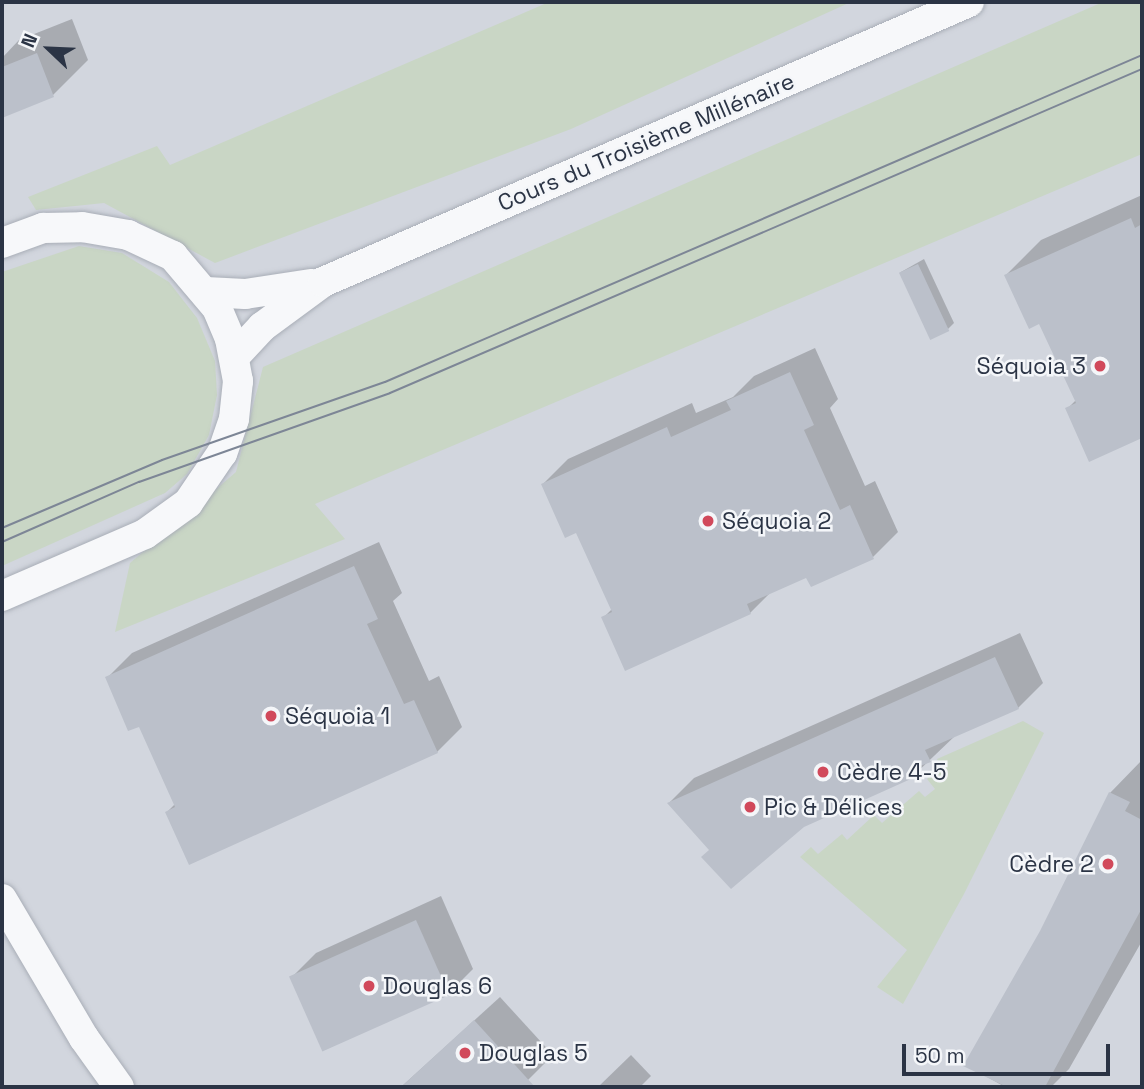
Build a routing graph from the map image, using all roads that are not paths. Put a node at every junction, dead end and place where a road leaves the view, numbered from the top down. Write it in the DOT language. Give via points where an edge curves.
graph roads {
  1 [pos="969,2"];
  2 [pos="2,243"];
  3 [pos="323,282"];
  4 [pos="206,292"];
  5 [pos="234,356"];
  6 [pos="2,596"];
  7 [pos="2,899"];
  8 [pos="119,1087"];
  1 -- 3 [label="street, Cours du Troisième Millénaire"];
  2 -- 4 [label="street" via="43,228 82,227 128,235 173,256"];
  3 -- 4 [label="street, Cours du Troisième Millénaire" via="257,293"];
  3 -- 5 [label="street, Cours du Troisième Millénaire" via="262,327"];
  4 -- 5 [label="street" via="224,321"];
  5 -- 6 [label="street" via="236,403 229,437 211,475 188,503 145,534"];
  7 -- 8 [label="street" via="84,1038"];
}
